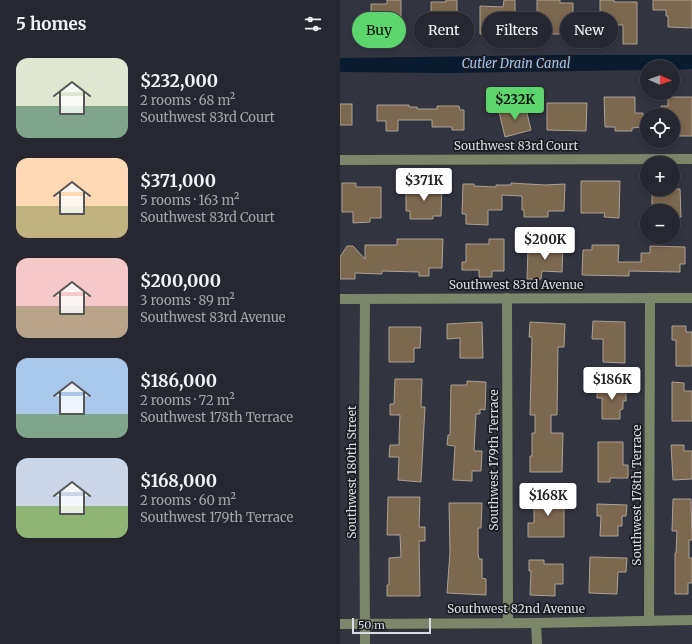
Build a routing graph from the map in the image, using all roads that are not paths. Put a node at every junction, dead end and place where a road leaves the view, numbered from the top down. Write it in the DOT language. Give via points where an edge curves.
graph roads {
  1 [pos="692,159"];
  2 [pos="340,160"];
  3 [pos="507,298"];
  4 [pos="650,298"];
  5 [pos="692,298"];
  6 [pos="340,299"];
  7 [pos="365,299"];
  8 [pos="692,620"];
  9 [pos="650,621"];
  10 [pos="508,623"];
  11 [pos="536,623"];
  12 [pos="340,624"];
  13 [pos="365,624"];
  14 [pos="365,644"];
  15 [pos="536,644"];
  1 -- 2 [label="street, Southwest 83rd Court"];
  3 -- 4 [label="street, Southwest 83rd Avenue"];
  3 -- 7 [label="street, Southwest 83rd Avenue"];
  3 -- 10 [label="street, Southwest 179th Terrace"];
  4 -- 5 [label="street, Southwest 83rd Avenue"];
  4 -- 9 [label="street, Southwest 178th Terrace"];
  6 -- 7 [label="street, Southwest 83rd Avenue"];
  7 -- 13 [label="street, Southwest 180th Street"];
  8 -- 9 [label="street, Southwest 82nd Avenue"];
  9 -- 11 [label="street, Southwest 82nd Avenue"];
  10 -- 11 [label="street, Southwest 82nd Avenue"];
  10 -- 13 [label="street, Southwest 82nd Avenue"];
  11 -- 15 [label="street"];
  12 -- 13 [label="street, Southwest 82nd Avenue"];
  13 -- 14 [label="street, Southwest 180th Street"];
}
